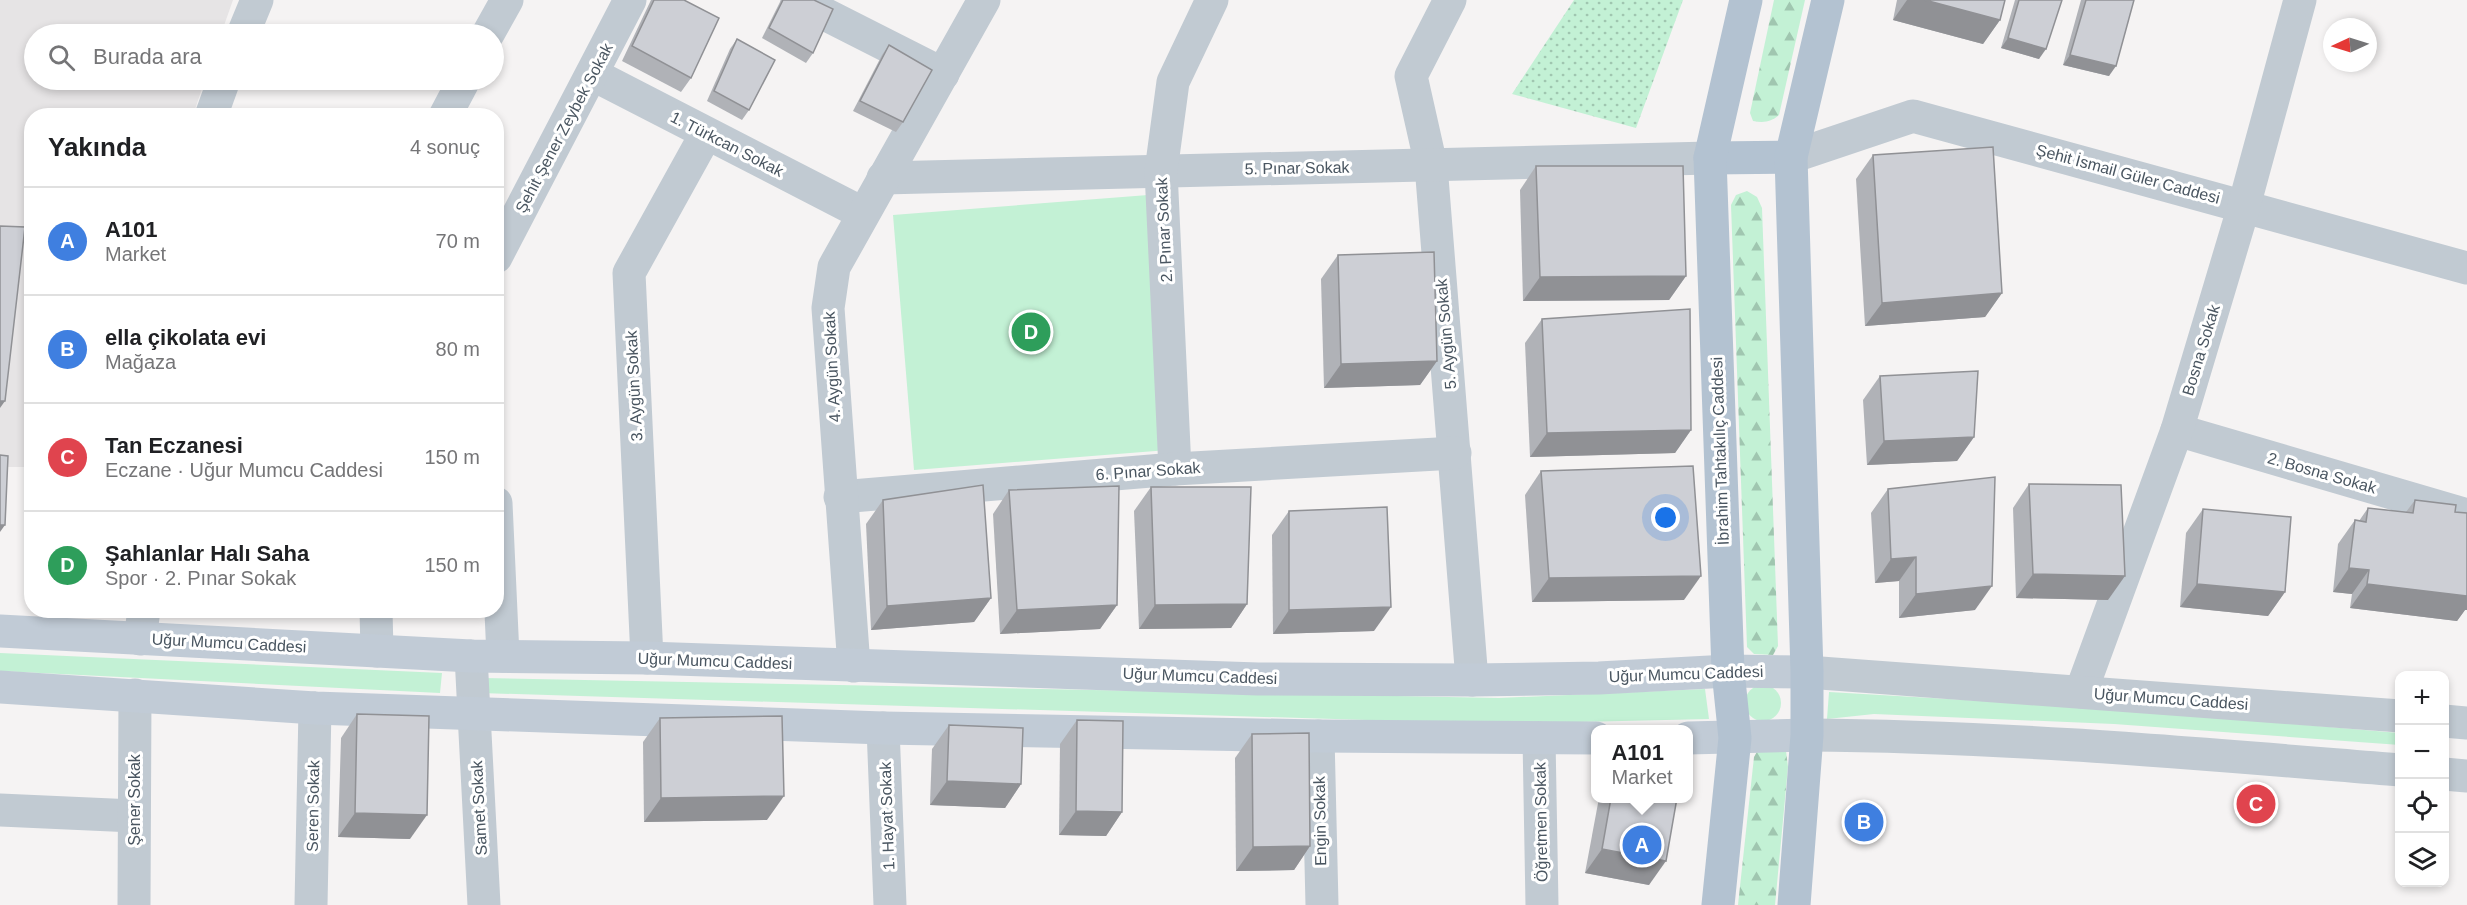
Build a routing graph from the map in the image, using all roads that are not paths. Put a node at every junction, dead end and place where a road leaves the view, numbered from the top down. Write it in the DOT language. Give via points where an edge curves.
graph roads {
  1 [pos="257,0"];
  2 [pos="507,0"];
  3 [pos="630,0"];
  4 [pos="797,0"];
  5 [pos="984,0"];
  6 [pos="1212,0"];
  7 [pos="1450,0"];
  8 [pos="1746,0"];
  9 [pos="1828,0"];
  10 [pos="2300,0"];
  11 [pos="247,24"];
  12 [pos="494,24"];
  13 [pos="944,74"];
  14 [pos="592,75"];
  15 [pos="221,90"];
  16 [pos="459,90"];
  17 [pos="215,108"];
  18 [pos="449,108"];
  19 [pos="706,134"];
  20 [pos="1710,158"];
  21 [pos="1791,158"];
  22 [pos="1431,165"];
  23 [pos="1161,171"];
  24 [pos="883,178"];
  25 [pos="2244,206"];
  26 [pos="862,213"];
  27 [pos="504,242"];
  28 [pos="2467,268"];
  29 [pos="2177,430"];
  30 [pos="1455,453"];
  31 [pos="1175,469"];
  32 [pos="840,497"];
  33 [pos="2467,515"];
  34 [pos="376,618"];
  35 [pos="501,618"];
  36 [pos="142,625"];
  37 [pos="0,632"];
  38 [pos="377,651"];
  39 [pos="471,656"];
  40 [pos="503,656"];
  41 [pos="647,658"];
  42 [pos="854,666"];
  43 [pos="1728,670"];
  44 [pos="1807,672"];
  45 [pos="1472,680"];
  46 [pos="0,687"];
  47 [pos="2081,692"];
  48 [pos="135,695"];
  49 [pos="315,708"];
  50 [pos="474,711"];
  51 [pos="2395,716"];
  52 [pos="2449,721"];
  53 [pos="2467,723"];
  54 [pos="883,728"];
  55 [pos="1807,735"];
  56 [pos="1318,736"];
  57 [pos="1539,738"];
  58 [pos="1591,738"];
  59 [pos="1693,738"];
  60 [pos="1735,738"];
  61 [pos="2395,770"];
  62 [pos="2449,774"];
  63 [pos="2467,776"];
  64 [pos="0,810"];
  65 [pos="134,816"];
  66 [pos="134,905"];
  67 [pos="311,905"];
  68 [pos="483,905"];
  69 [pos="890,905"];
  70 [pos="1322,905"];
  71 [pos="1542,905"];
  72 [pos="1718,905"];
  73 [pos="1794,905"];
  1 -- 11 [label="street"];
  2 -- 12 [label="street"];
  3 -- 14 [label="street, Şehit Şener Zeybek Sokak"];
  4 -- 13 [label="street"];
  5 -- 13 [label="street, 4. Aygün Sokak"];
  6 -- 23 [label="street, 2. Pınar Sokak" via="1173,82"];
  7 -- 22 [label="street, 5. Aygün Sokak" via="1411,76"];
  8 -- 20 [label="main road, İbrahim Tahtakılıç Caddesi"];
  9 -- 21 [label="main road"];
  10 -- 25 [label="street, Bosna Sokak"];
  13 -- 24 [label="street, 4. Aygün Sokak"];
  14 -- 19 [label="street, 1. Türkcan Sokak"];
  14 -- 27 [label="street, Şehit Şener Zeybek Sokak"];
  15 -- 17 [label="street"];
  16 -- 18 [label="street"];
  19 -- 26 [label="street, 1. Türkcan Sokak"];
  19 -- 41 [label="street, 3. Aygün Sokak" via="629,273"];
  20 -- 21 [label="main road"];
  20 -- 22 [label="street, 5. Pınar Sokak"];
  20 -- 43 [label="main road, İbrahim Tahtakılıç Caddesi"];
  21 -- 25 [label="street, Şehit İsmail Güler Caddesi" via="1913,116"];
  21 -- 44 [label="main road"];
  22 -- 23 [label="street, 5. Pınar Sokak"];
  22 -- 30 [label="street, 5. Aygün Sokak"];
  23 -- 24 [label="street, 5. Pınar Sokak"];
  23 -- 31 [label="street, 2. Pınar Sokak"];
  24 -- 26 [label="street, 4. Aygün Sokak"];
  25 -- 28 [label="street, Şehit İsmail Güler Caddesi"];
  25 -- 29 [label="street, Bosna Sokak"];
  26 -- 32 [label="street, 4. Aygün Sokak" via="834,267 828,308"];
  29 -- 33 [label="street, 2. Bosna Sokak"];
  29 -- 47 [label="street, Bosna Sokak"];
  30 -- 31 [label="street, 6. Pınar Sokak"];
  30 -- 45 [label="street, 5. Aygün Sokak"];
  31 -- 32 [label="street, 6. Pınar Sokak"];
  32 -- 42 [label="street, 4. Aygün Sokak"];
  34 -- 38 [label="street"];
  35 -- 40 [label="street"];
  36 -- 37 [label="main road, Uğur Mumcu Caddesi"];
  36 -- 38 [label="main road, Uğur Mumcu Caddesi"];
  38 -- 39 [label="main road, Uğur Mumcu Caddesi"];
  39 -- 40 [label="main road, Uğur Mumcu Caddesi"];
  39 -- 50 [label="street, Samet Sokak"];
  40 -- 41 [label="main road, Uğur Mumcu Caddesi"];
  41 -- 42 [label="main road, Uğur Mumcu Caddesi"];
  42 -- 45 [label="main road, Uğur Mumcu Caddesi"];
  43 -- 44 [label="main road, Uğur Mumcu Caddesi"];
  43 -- 45 [label="main road, Uğur Mumcu Caddesi"];
  43 -- 60 [label="main road, İbrahim Tahtakılıç Caddesi"];
  44 -- 47 [label="street, Uğur Mumcu Caddesi"];
  44 -- 55 [label="main road"];
  46 -- 48 [label="main road"];
  47 -- 51 [label="street, Uğur Mumcu Caddesi"];
  48 -- 49 [label="main road"];
  48 -- 65 [label="street, Şener Sokak"];
  49 -- 50 [label="main road"];
  49 -- 67 [label="street, Seren Sokak"];
  50 -- 54 [label="main road"];
  50 -- 68 [label="street, Samet Sokak"];
  52 -- 53 [label="street"];
  54 -- 56 [label="main road"];
  54 -- 69 [label="street, 1. Hayat Sokak"];
  55 -- 60 [label="main road"];
  55 -- 61 [label="street" via="2123,747"];
  55 -- 73 [label="main road"];
  56 -- 57 [label="main road"];
  56 -- 70 [label="street, Engin Sokak"];
  57 -- 58 [label="main road"];
  57 -- 71 [label="street, Öğretmen Sokak"];
  59 -- 60 [label="main road"];
  60 -- 72 [label="main road, İbrahim Tahtakılıç Caddesi"];
  62 -- 63 [label="street"];
  64 -- 65 [label="street"];
  65 -- 66 [label="street, Şener Sokak"];
}
